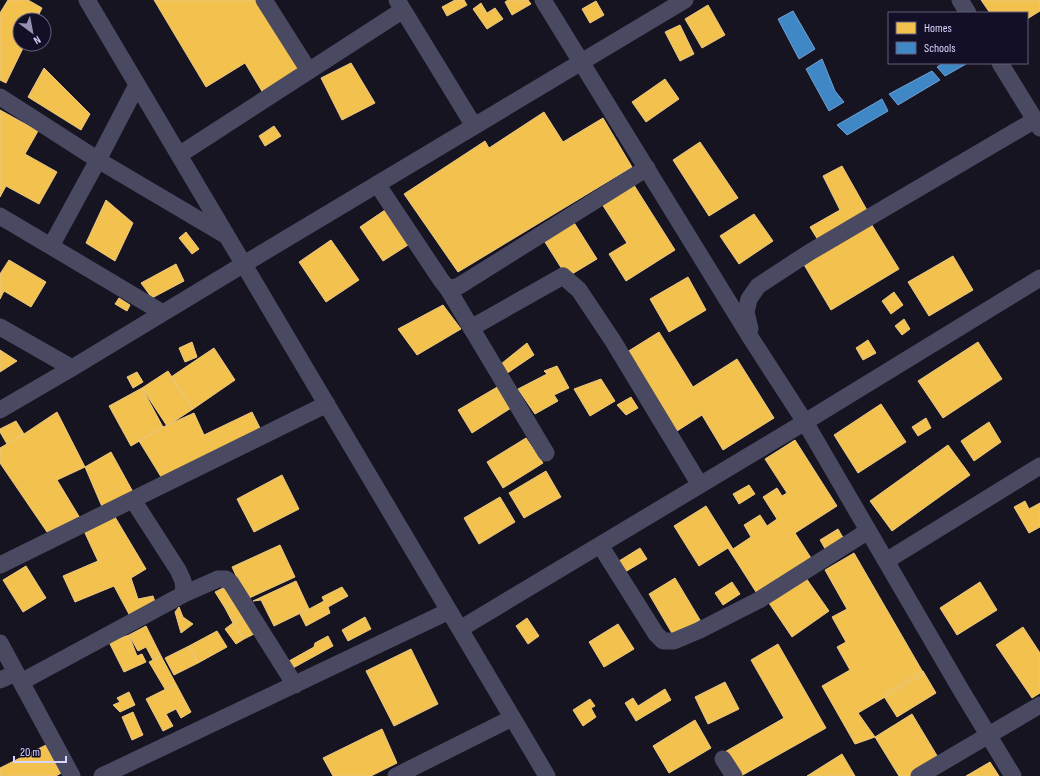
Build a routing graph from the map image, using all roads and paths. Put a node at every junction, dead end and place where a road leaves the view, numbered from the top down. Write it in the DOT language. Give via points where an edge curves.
graph roads {
  1 [pos="87,0"];
  2 [pos="264,0"];
  3 [pos="543,0"];
  4 [pos="685,0"];
  5 [pos="960,0"];
  6 [pos="400,5"];
  7 [pos="967,12"];
  8 [pos="581,62"];
  9 [pos="1001,64"];
  10 [pos="309,71"];
  11 [pos="137,85"];
  12 [pos="0,97"];
  13 [pos="1038,124"];
  14 [pos="474,126"];
  15 [pos="179,155"];
  16 [pos="98,160"];
  17 [pos="647,168"];
  18 [pos="377,184"];
  19 [pos="0,216"];
  20 [pos="227,236"];
  21 [pos="51,246"];
  22 [pos="244,264"];
  23 [pos="1040,278"];
  24 [pos="448,289"];
  25 [pos="163,313"];
  26 [pos="0,327"];
  27 [pos="471,328"];
  28 [pos="752,340"];
  29 [pos="72,368"];
  30 [pos="327,404"];
  31 [pos="0,410"];
  32 [pos="805,422"];
  33 [pos="546,453"];
  34 [pos="1040,466"];
  35 [pos="700,485"];
  36 [pos="134,500"];
  37 [pos="868,531"];
  38 [pos="600,545"];
  39 [pos="886,561"];
  40 [pos="0,565"];
  41 [pos="184,594"];
  42 [pos="449,611"];
  43 [pos="460,629"];
  44 [pos="0,643"];
  45 [pos="18,677"];
  46 [pos="0,680"];
  47 [pos="294,684"];
  48 [pos="1040,705"];
  49 [pos="512,718"];
  50 [pos="989,735"];
  51 [pos="723,759"];
  52 [pos="72,776"];
  53 [pos="102,776"];
  54 [pos="396,776"];
  55 [pos="547,776"];
  56 [pos="734,776"];
  57 [pos="920,776"];
  58 [pos="1013,776"];
  1 -- 11 [label="street"];
  2 -- 10 [label="street"];
  3 -- 8 [label="street"];
  4 -- 8 [label="street"];
  5 -- 7 [label="street"];
  6 -- 10 [label="street"];
  6 -- 14 [label="street"];
  8 -- 14 [label="street"];
  8 -- 17 [label="street"];
  9 -- 13 [label="street"];
  10 -- 15 [label="street"];
  11 -- 15 [label="street"];
  11 -- 16 [label="street"];
  12 -- 16 [label="street"];
  13 -- 28 [label="street" via="810,252 758,286 749,299 746,312"];
  14 -- 18 [label="street"];
  15 -- 20 [label="street"];
  16 -- 20 [label="street"];
  16 -- 21 [label="street"];
  17 -- 24 [label="street" via="459,286"];
  17 -- 28 [label="street"];
  18 -- 22 [label="street"];
  18 -- 24 [label="street"];
  19 -- 21 [label="street"];
  20 -- 22 [label="street"];
  21 -- 25 [label="street"];
  22 -- 25 [label="street"];
  22 -- 30 [label="street"];
  23 -- 32 [label="street"];
  24 -- 27 [label="street"];
  25 -- 29 [label="street"];
  26 -- 29 [label="street"];
  27 -- 33 [label="street"];
  27 -- 35 [label="street" via="563,276 579,290 613,341"];
  28 -- 32 [label="street"];
  29 -- 31 [label="street"];
  30 -- 36 [label="street"];
  30 -- 42 [label="street"];
  32 -- 35 [label="street"];
  32 -- 37 [label="street"];
  34 -- 39 [label="street"];
  35 -- 38 [label="street"];
  36 -- 40 [label="street"];
  36 -- 41 [label="street" via="178,570 183,581"];
  37 -- 38 [label="street" via="759,600 674,641 663,641 656,634"];
  37 -- 39 [label="street"];
  38 -- 43 [label="street"];
  39 -- 50 [label="street"];
  41 -- 45 [label="street"];
  41 -- 47 [label="street" via="218,579 226,579 231,583"];
  42 -- 43 [label="street"];
  42 -- 47 [label="street"];
  43 -- 49 [label="street"];
  44 -- 45 [label="street"];
  45 -- 46 [label="street"];
  45 -- 52 [label="street"];
  47 -- 53 [label="street"];
  48 -- 50 [label="street"];
  49 -- 54 [label="street"];
  49 -- 55 [label="street"];
  50 -- 57 [label="street"];
  50 -- 58 [label="street"];
  51 -- 56 [label="street"];
}
